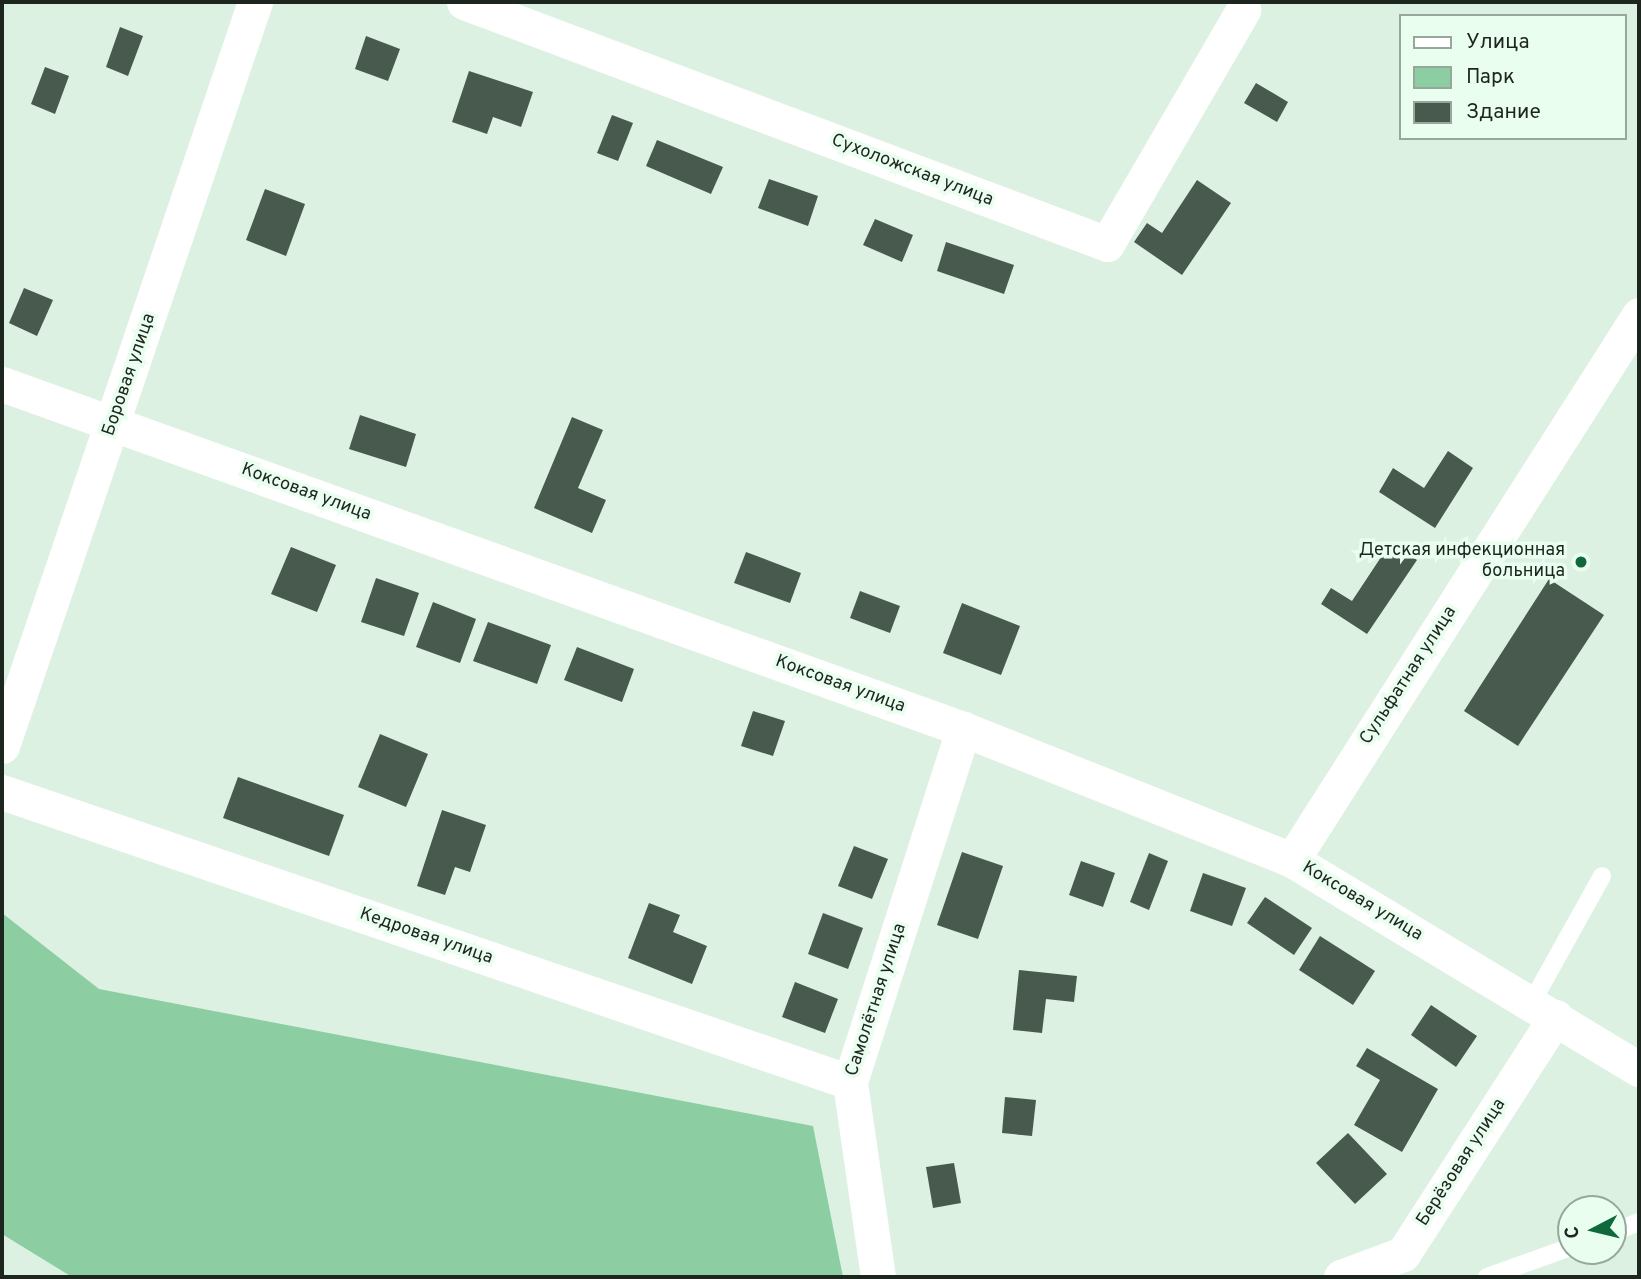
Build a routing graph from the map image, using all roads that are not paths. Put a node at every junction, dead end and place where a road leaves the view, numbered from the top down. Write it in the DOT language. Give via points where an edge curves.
graph roads {
  1 [pos="464,2"];
  2 [pos="242,5"];
  3 [pos="1243,10"];
  4 [pos="1639,315"];
  5 [pos="2,384"];
  6 [pos="114,424"];
  7 [pos="963,729"];
  8 [pos="2,746"];
  9 [pos="2,792"];
  10 [pos="1292,860"];
  11 [pos="1602,876"];
  12 [pos="1544,1010"];
  13 [pos="1639,1069"];
  14 [pos="850,1082"];
  15 [pos="1557,1252"];
  16 [pos="878,1277"];
  17 [pos="1341,1277"];
  18 [pos="1487,1277"];
  1 -- 3 [label="street, Сухоложская улица" via="1107,244"];
  2 -- 6 [label="street, Боровая улица"];
  4 -- 10 [label="street, Сульфатная улица"];
  5 -- 6 [label="street, Коксовая улица"];
  6 -- 7 [label="street, Коксовая улица"];
  6 -- 8 [label="street, Боровая улица"];
  7 -- 10 [label="street, Коксовая улица"];
  7 -- 14 [label="street, Самолётная улица"];
  9 -- 14 [label="street, Кедровая улица"];
  10 -- 12 [label="street, Коксовая улица"];
  11 -- 12 [label="lane"];
  12 -- 13 [label="street, Коксовая улица"];
  12 -- 17 [label="street, Берёзовая улица" via="1403,1254"];
  14 -- 16 [label="street, Самолётная улица"];
  15 -- 18 [label="lane"];
}
